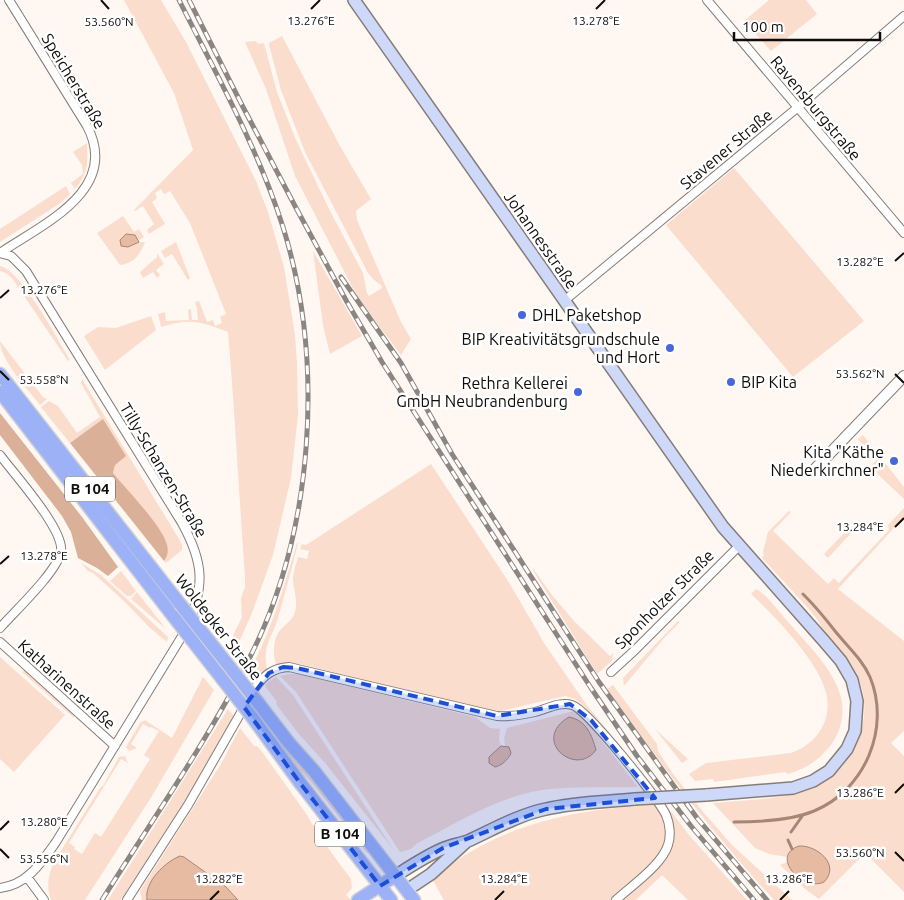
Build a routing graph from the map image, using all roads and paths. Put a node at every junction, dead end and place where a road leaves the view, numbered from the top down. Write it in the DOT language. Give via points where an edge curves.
graph roads {
  1 [pos="8,0"];
  2 [pos="354,0"];
  3 [pos="707,0"];
  4 [pos="904,16"];
  5 [pos="798,108"];
  6 [pos="904,233"];
  7 [pos="0,253"];
  8 [pos="564,301"];
  9 [pos="0,374"];
  10 [pos="904,376"];
  11 [pos="0,392"];
  12 [pos="0,455"];
  13 [pos="812,472"];
  14 [pos="739,546"];
  15 [pos="0,628"];
  16 [pos="0,642"];
  17 [pos="611,672"];
  18 [pos="115,746"];
  19 [pos="467,842"];
  20 [pos="395,876"];
  21 [pos="27,877"];
  22 [pos="380,886"];
  23 [pos="0,888"];
  24 [pos="411,895"];
  25 [pos="44,900"];
  26 [pos="127,900"];
  27 [pos="358,900"];
  28 [pos="392,900"];
  29 [pos="616,900"];
  1 -- 7 [label="street, Speicherstraße" via="90,133 95,155 90,182 66,210"];
  2 -- 8 [label="main road, Johannesstraße"];
  3 -- 5 [label="street, Ravensburgstraße"];
  4 -- 5 [label="street, Stavener Straße"];
  5 -- 6 [label="street, Ravensburgstraße"];
  5 -- 8 [label="street, Stavener Straße"];
  7 -- 18 [label="street, Tilly-Schanzen-Straße" via="11,256 26,271 182,523 198,559 199,595 187,628"];
  8 -- 14 [label="main road, Johannesstraße" via="722,527"];
  9 -- 20 [label="main road, Woldegker Straße / B 104, bridge"];
  10 -- 13 [label="street"];
  11 -- 22 [label="main road, Woldegker Straße / B 104, bridge"];
  12 -- 15 [label="street" via="50,521 61,546 52,571"];
  14 -- 17 [label="street, Sponholzer Straße"];
  14 -- 19 [label="main road, Johannesstraße, bridge" via="841,661 848,673 857,701 857,721 842,757 814,781 788,788 546,809 496,827"];
  16 -- 18 [label="street, Katharinenstraße"];
  18 -- 21 [label="street, Tilly-Schanzen-Straße" via="56,842"];
  19 -- 20 [label="main road" via="443,848"];
  19 -- 24 [label="main road"];
  20 -- 22 [label="main road"];
  20 -- 24 [label="main road, Woldegker Straße / B 104"];
  21 -- 23 [label="street" via="14,885"];
  21 -- 25 [label="street"];
  22 -- 27 [label="main road"];
  22 -- 28 [label="main road, Woldegker Straße / B 104"];
  24 -- 28 [label="main road"];
  26 -- 29 [label="street" via="188,805 255,688 273,670 289,667 497,716 521,715 561,704 579,708 645,786 660,806 669,826 665,853"];
}
